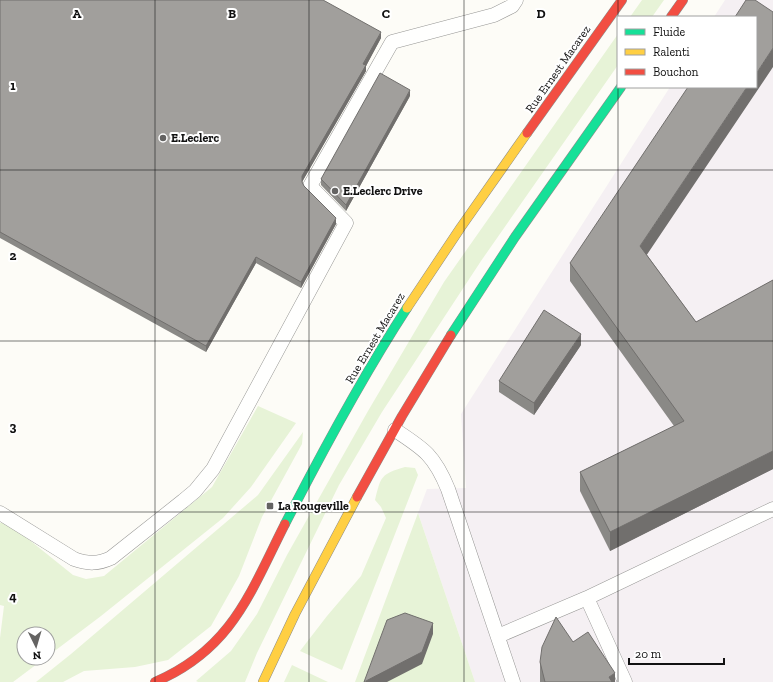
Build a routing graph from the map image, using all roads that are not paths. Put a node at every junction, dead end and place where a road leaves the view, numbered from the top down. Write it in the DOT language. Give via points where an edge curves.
graph roads {
  1 [pos="516,0"];
  2 [pos="622,0"];
  3 [pos="683,0"];
  4 [pos="672,16"];
  5 [pos="620,88"];
  6 [pos="395,430"];
  7 [pos="773,509"];
  8 [pos="0,513"];
  9 [pos="586,598"];
  10 [pos="498,636"];
  11 [pos="155,682"];
  12 [pos="263,682"];
  13 [pos="514,682"];
  14 [pos="625,682"];
  1 -- 8 [label="lane" via="512,6 494,16 392,42 310,186 346,223 213,469 195,491 111,558 95,564 74,559"];
  2 -- 11 [label="main road, Rue Ernest Macarez" via="451,241 386,342 338,424 235,619 204,652 166,678"];
  3 -- 4 [label="main road"];
  5 -- 6 [label="main road" via="481,288"];
  6 -- 10 [label="lane" via="425,451 442,473"];
  6 -- 12 [label="main road" via="355,501"];
  7 -- 9 [label="lane"];
  9 -- 10 [label="lane"];
  9 -- 14 [label="lane"];
  10 -- 13 [label="lane"];
}
